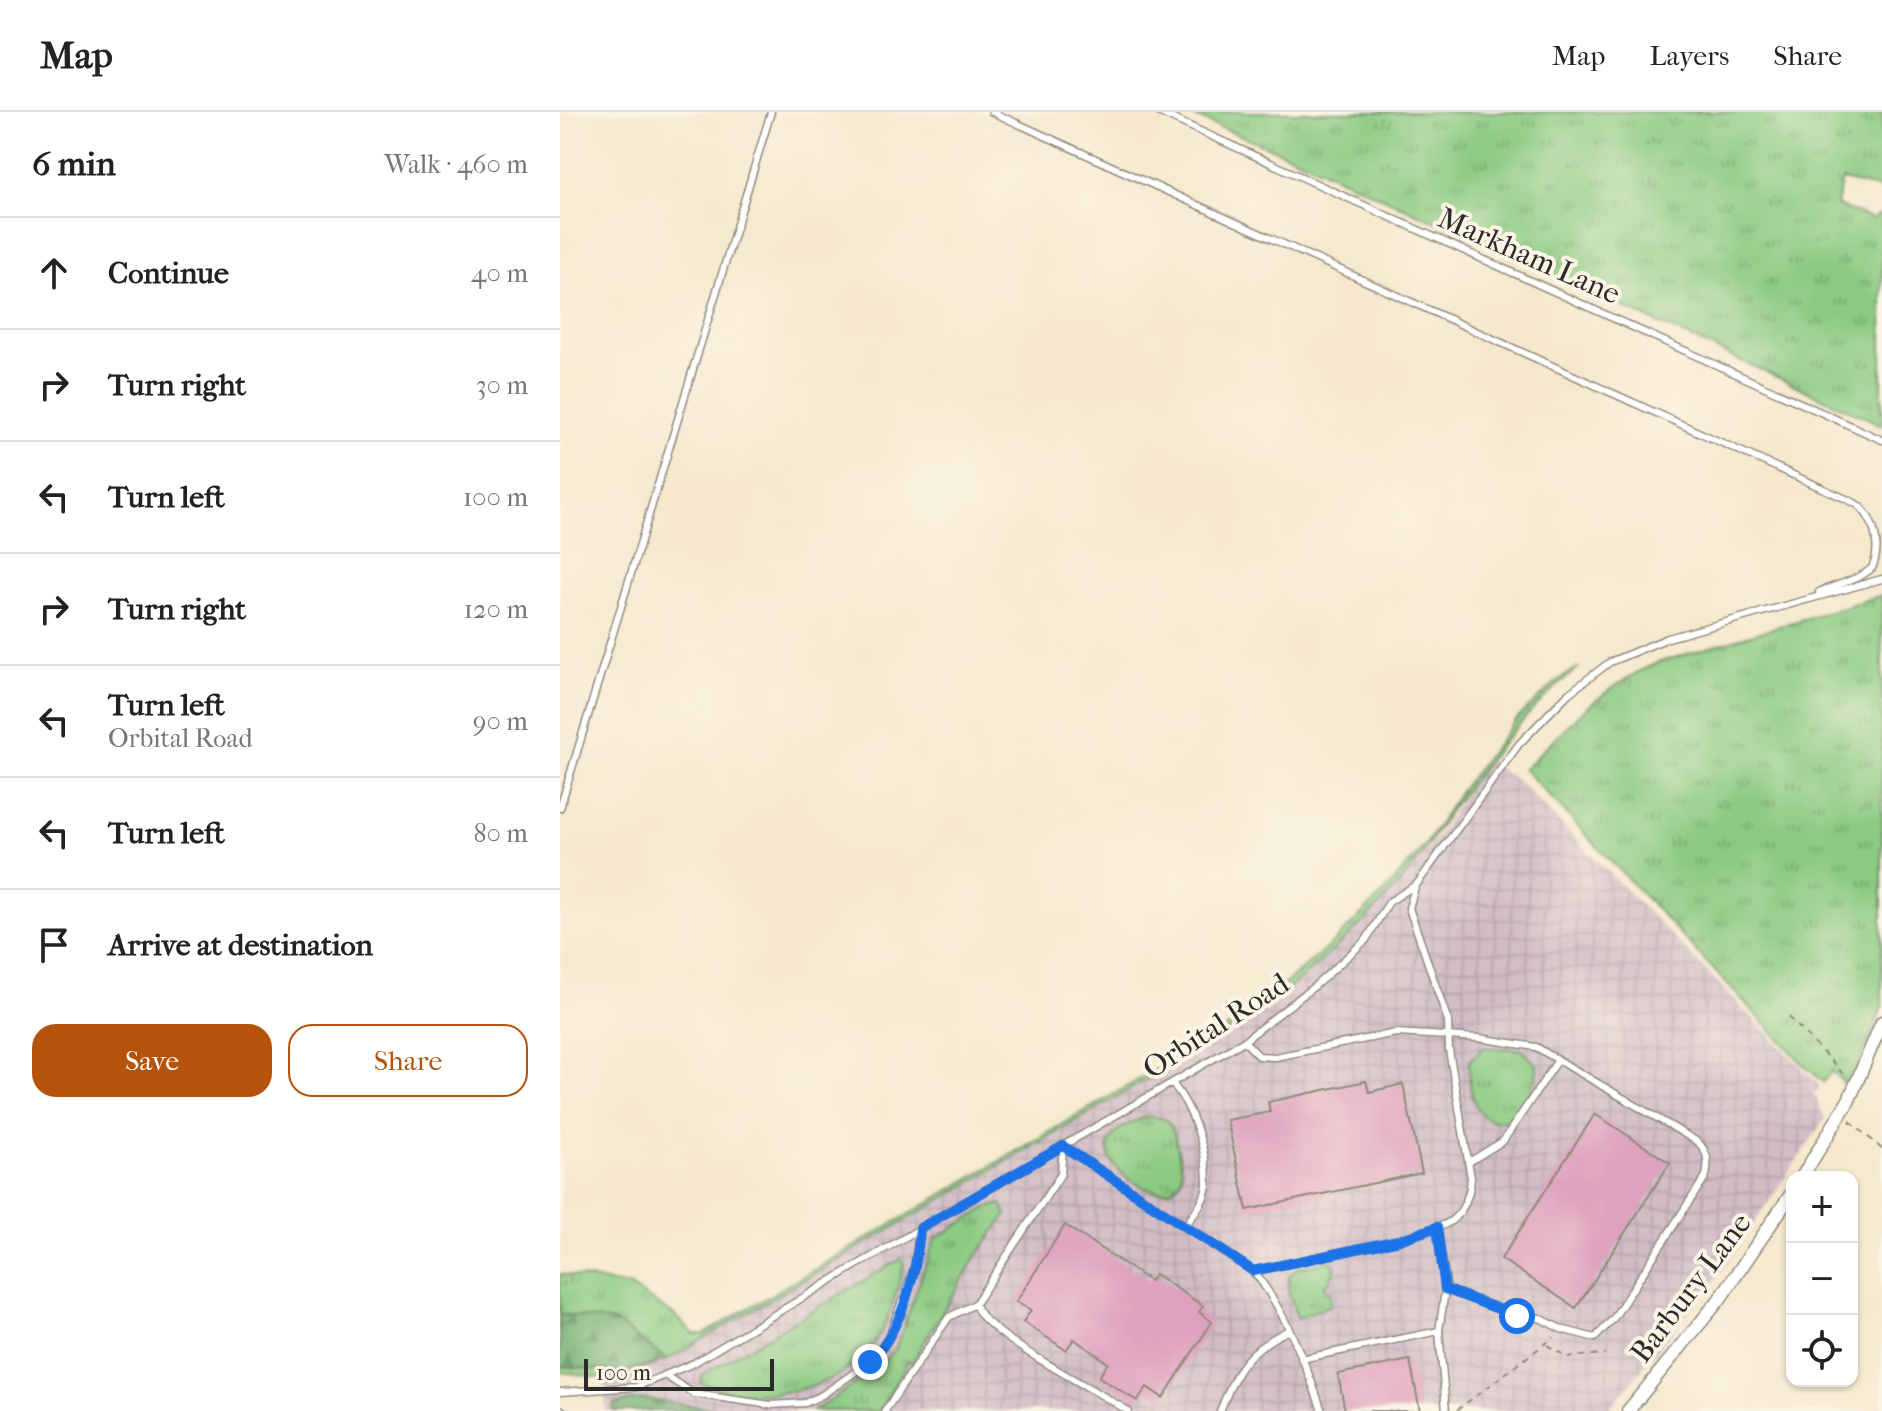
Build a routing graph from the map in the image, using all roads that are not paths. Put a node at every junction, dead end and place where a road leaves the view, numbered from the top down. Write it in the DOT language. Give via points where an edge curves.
graph roads {
  1 [pos="771,112"];
  2 [pos="992,112"];
  3 [pos="1158,112"];
  4 [pos="1882,440"];
  5 [pos="1882,579"];
  6 [pos="1812,595"];
  7 [pos="560,808"];
  8 [pos="1417,884"];
  9 [pos="1882,1022"];
  10 [pos="1448,1035"];
  11 [pos="1244,1041"];
  12 [pos="1558,1060"];
  13 [pos="1173,1084"];
  14 [pos="1063,1146"];
  15 [pos="1469,1162"];
  16 [pos="1805,1171"];
  17 [pos="1786,1202"];
  18 [pos="1185,1226"];
  19 [pos="1437,1227"];
  20 [pos="920,1228"];
  21 [pos="1253,1271"];
  22 [pos="1445,1289"];
  23 [pos="975,1304"];
  24 [pos="1287,1331"];
  25 [pos="1439,1331"];
  26 [pos="1301,1359"];
  27 [pos="666,1376"];
  28 [pos="560,1392"];
  29 [pos="885,1411"];
  30 [pos="1128,1411"];
  31 [pos="1220,1411"];
  32 [pos="1322,1411"];
  33 [pos="1446,1411"];
  34 [pos="1628,1411"];
  1 -- 7 [label="lane"];
  2 -- 6 [label="lane" via="1855,503 1878,522 1877,562 1861,575"];
  3 -- 4 [label="lane, Markham Lane"];
  5 -- 6 [label="lane"];
  6 -- 8 [label="lane, Orbital Road" via="1641,647 1586,679 1519,744"];
  8 -- 10 [label="lane" via="1409,908 1448,1021"];
  8 -- 11 [label="lane, Orbital Road" via="1389,902 1366,940"];
  9 -- 16 [label="street" via="1855,1086"];
  10 -- 11 [label="lane" via="1396,1033 1275,1057 1259,1056"];
  10 -- 12 [label="lane" via="1536,1047"];
  10 -- 15 [label="lane"];
  11 -- 13 [label="lane, Orbital Road"];
  12 -- 15 [label="lane" via="1503,1141"];
  12 -- 22 [label="lane" via="1698,1142 1708,1161 1706,1176 1613,1319 1595,1338"];
  13 -- 14 [label="lane, Orbital Road"];
  13 -- 18 [label="lane" via="1187,1102 1207,1183 1204,1199"];
  14 -- 18 [label="lane"];
  14 -- 20 [label="lane, Orbital Road"];
  14 -- 23 [label="lane" via="1061,1174"];
  15 -- 19 [label="lane" via="1470,1192 1458,1216"];
  17 -- 34 [label="street, Barbury Lane" via="1719,1300"];
  18 -- 21 [label="lane"];
  19 -- 21 [label="lane"];
  19 -- 22 [label="lane"];
  20 -- 27 [label="lane, Orbital Road"];
  20 -- 27 [label="lane" via="915,1266 888,1339 870,1362 822,1395 805,1403 771,1405 694,1394"];
  21 -- 24 [label="lane"];
  22 -- 25 [label="lane"];
  23 -- 29 [label="lane" via="949,1317"];
  23 -- 30 [label="lane" via="982,1320 1030,1355"];
  24 -- 26 [label="lane"];
  24 -- 31 [label="lane" via="1259,1345 1245,1360"];
  25 -- 26 [label="lane"];
  25 -- 33 [label="lane"];
  26 -- 32 [label="lane"];
  27 -- 28 [label="lane, Orbital Road" via="636,1387"];
}
